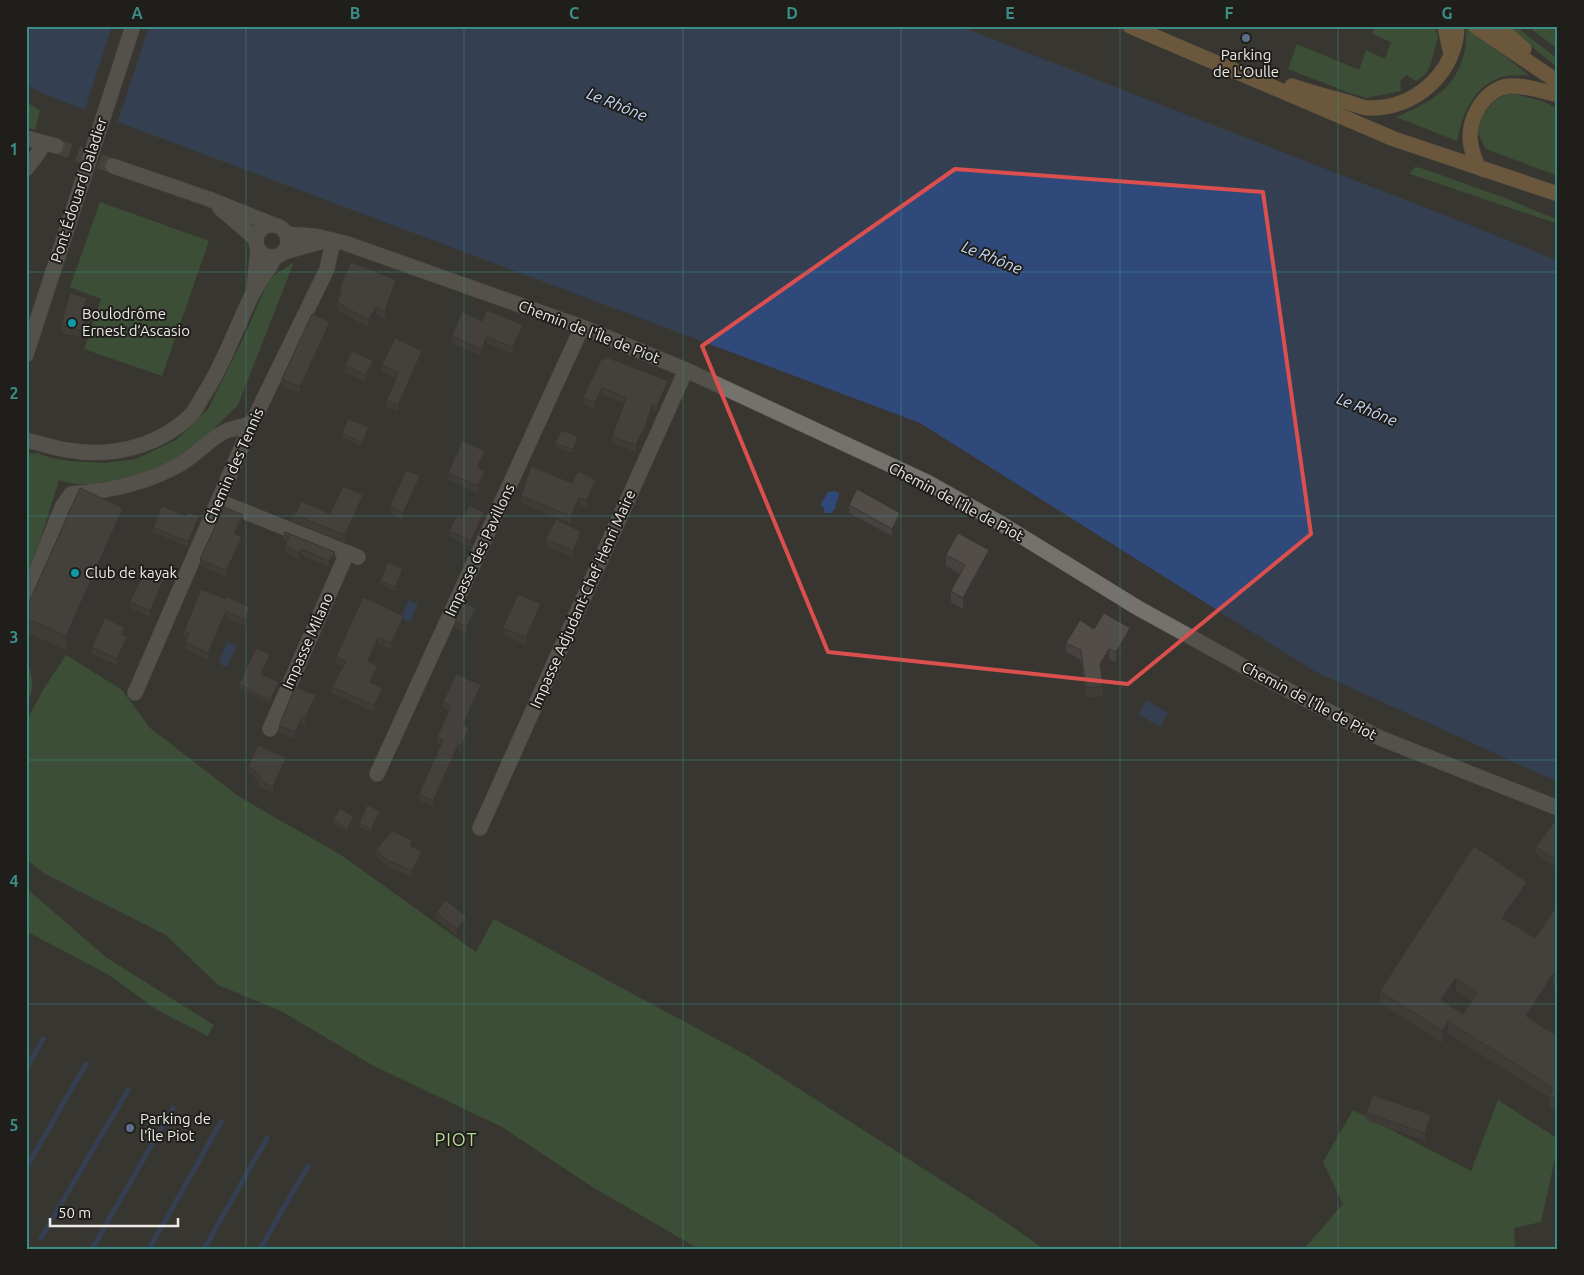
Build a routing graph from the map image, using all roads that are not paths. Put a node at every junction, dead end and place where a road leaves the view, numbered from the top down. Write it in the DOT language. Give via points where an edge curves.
graph roads {
  1 [pos="133,26"];
  2 [pos="1130,26"];
  3 [pos="1445,26"];
  4 [pos="1457,26"];
  5 [pos="1475,26"];
  6 [pos="1497,26"];
  7 [pos="1451,54"];
  8 [pos="1230,69"];
  9 [pos="1558,78"];
  10 [pos="1558,82"];
  11 [pos="1558,95"];
  12 [pos="26,138"];
  13 [pos="113,166"];
  14 [pos="1478,167"];
  15 [pos="26,168"];
  16 [pos="1558,194"];
  17 [pos="209,199"];
  18 [pos="1558,203"];
  19 [pos="280,229"];
  20 [pos="334,240"];
  21 [pos="257,244"];
  22 [pos="279,254"];
  23 [pos="254,291"];
  24 [pos="582,327"];
  25 [pos="26,355"];
  26 [pos="686,370"];
  27 [pos="252,423"];
  28 [pos="26,440"];
  29 [pos="218,501"];
  30 [pos="26,598"];
  31 [pos="135,693"];
  32 [pos="270,729"];
  33 [pos="377,774"];
  34 [pos="1558,808"];
  35 [pos="480,828"];
  1 -- 25 [label="street, Pont Édouard Daladier, bridge"];
  2 -- 8 [label="main road"];
  3 -- 7 [label="main road"];
  4 -- 7 [label="main road"];
  5 -- 10 [label="main road"];
  6 -- 9 [label="main road"];
  7 -- 8 [label="main road" via="1445,69 1425,90 1392,106 1368,108"];
  8 -- 14 [label="main road" via="1394,139"];
  11 -- 14 [label="main road" via="1508,86 1484,98 1471,127 1470,144"];
  12 -- 15 [label="street" via="49,144"];
  13 -- 17 [label="street, Chemin de l'Île de Piot"];
  14 -- 16 [label="main road"];
  14 -- 18 [label="main road"];
  17 -- 19 [label="street, Chemin de l'Île de Piot"];
  17 -- 21 [label="street"];
  19 -- 20 [label="street, Chemin de l'Île de Piot"];
  19 -- 21 [label="street" via="265,227"];
  19 -- 22 [label="street" via="288,243"];
  20 -- 22 [label="street, Chemin de l'Île de Piot"];
  20 -- 24 [label="street, Chemin de l'Île de Piot"];
  20 -- 27 [label="street, Chemin des Tennis" via="327,269"];
  21 -- 22 [label="street" via="265,256"];
  21 -- 23 [label="street"];
  22 -- 23 [label="street"];
  23 -- 28 [label="street" via="208,389 191,414 168,432 145,445 100,452 67,450"];
  24 -- 26 [label="street, Chemin de l'Île de Piot"];
  24 -- 33 [label="street, Impasse des Pavillons"];
  26 -- 34 [label="street, Chemin de l'Île de Piot" via="927,482 1138,608 1380,738"];
  26 -- 35 [label="street, Impasse Adjudant-Chef Henri Maire"];
  27 -- 29 [label="street, Chemin des Tennis"];
  27 -- 30 [label="street" via="225,432 182,462 144,480 98,492 71,494 62,507"];
  29 -- 31 [label="street, Chemin des Tennis"];
  29 -- 32 [label="street, Impasse Milano" via="353,555"];
}
